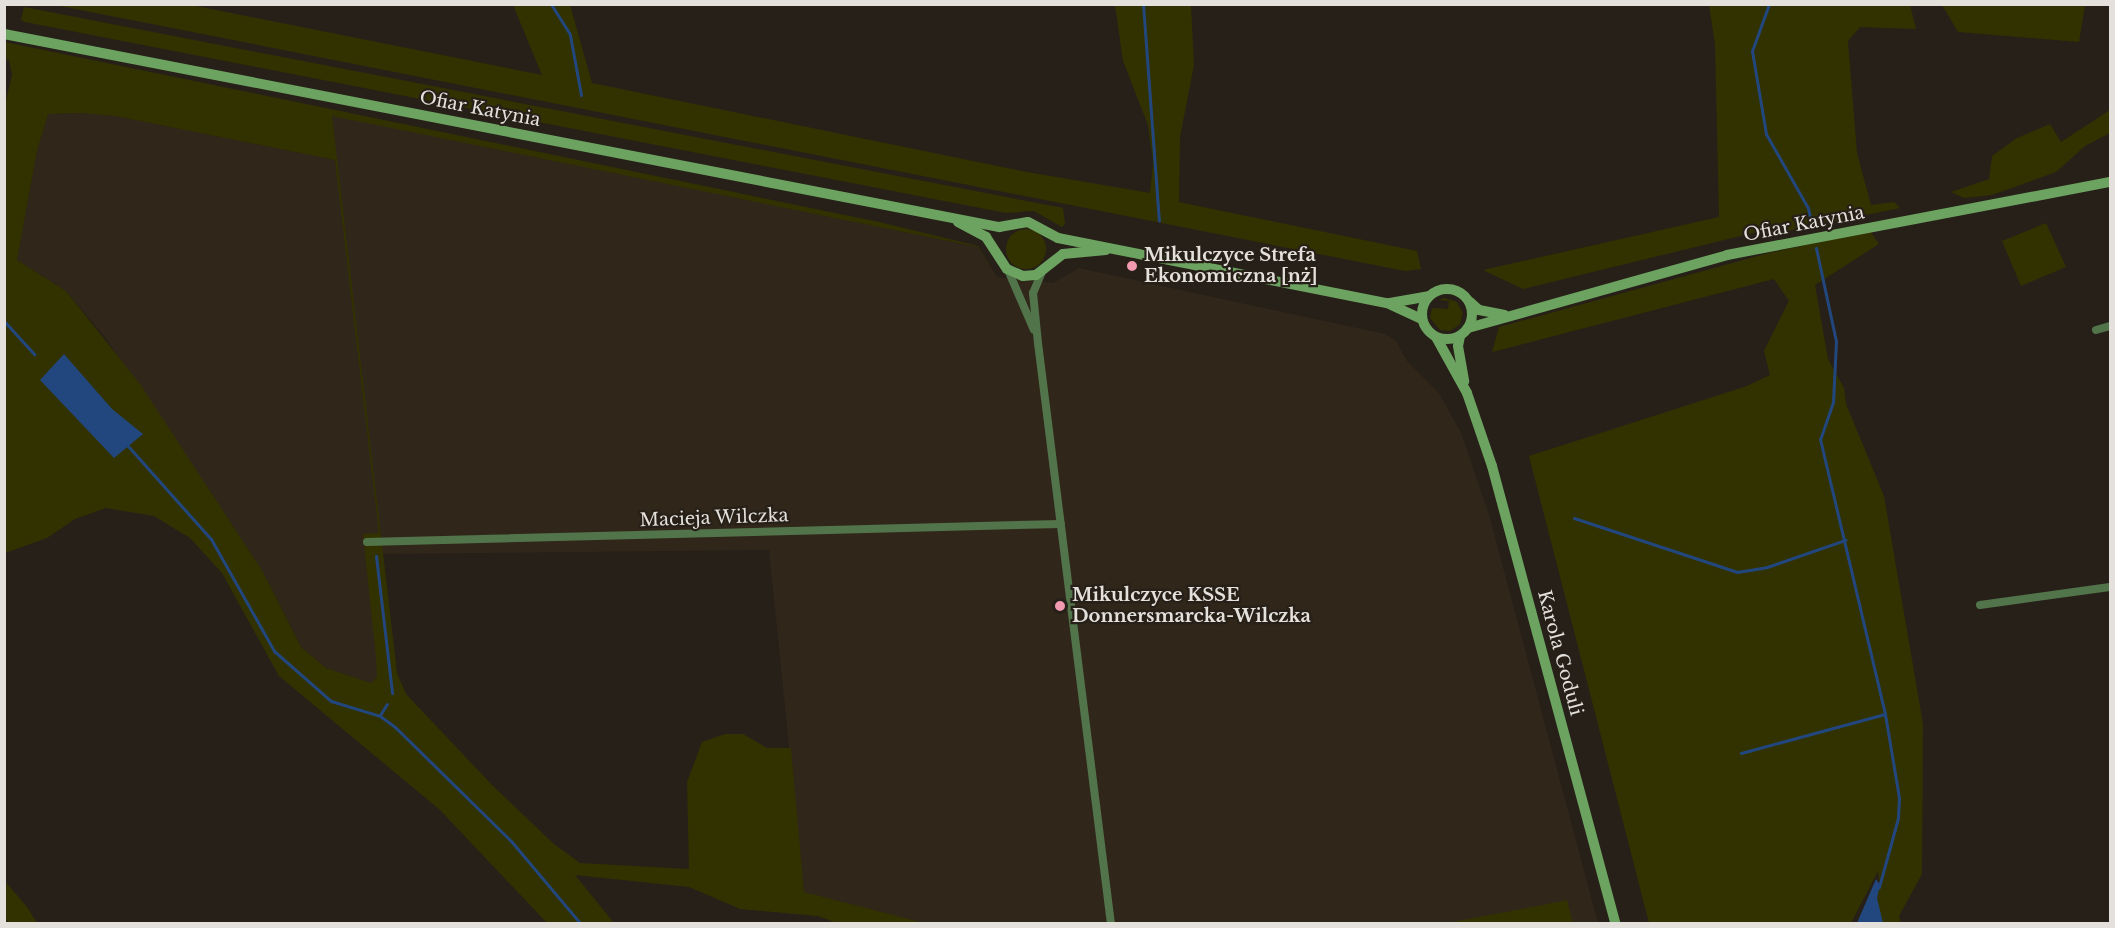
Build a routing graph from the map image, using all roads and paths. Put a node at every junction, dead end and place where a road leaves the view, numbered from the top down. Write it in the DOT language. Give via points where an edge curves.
graph roads {
  1 [pos="4,34"];
  2 [pos="2110,182"];
  3 [pos="948,218"];
  4 [pos="1013,225"];
  5 [pos="1046,230"];
  6 [pos="1118,251"];
  7 [pos="999,252"];
  8 [pos="1047,267"];
  9 [pos="1007,269"];
  10 [pos="1428,296"];
  11 [pos="1470,302"];
  12 [pos="1387,303"];
  13 [pos="1508,315"];
  14 [pos="1422,319"];
  15 [pos="2110,326"];
  16 [pos="2096,330"];
  17 [pos="1464,332"];
  18 [pos="1436,337"];
  19 [pos="1038,343"];
  20 [pos="1467,393"];
  21 [pos="1061,524"];
  22 [pos="367,542"];
  23 [pos="2110,587"];
  24 [pos="1980,605"];
  25 [pos="1111,924"];
  26 [pos="1616,924"];
  1 -- 3 [label="street, Ofiar Katynia"];
  2 -- 13 [label="street, Ofiar Katynia" via="1727,255"];
  3 -- 4 [label="street, Ofiar Katynia" via="999,227"];
  3 -- 7 [label="street, Ofiar Katynia" via="984,236"];
  4 -- 5 [label="street, Ofiar Katynia" via="1028,222"];
  4 -- 7 [label="street" via="1003,234"];
  5 -- 6 [label="street, Ofiar Katynia" via="1058,238 1091,242"];
  5 -- 8 [label="street" via="1053,247"];
  6 -- 8 [label="street, Ofiar Katynia" via="1072,251"];
  6 -- 12 [label="street, Ofiar Katynia"];
  7 -- 9 [label="street, Ofiar Katynia"];
  8 -- 9 [label="street, Ofiar Katynia" via="1023,276"];
  8 -- 19 [label="street" via="1034,293"];
  9 -- 19 [label="street"];
  10 -- 11 [label="street" via="1440,289 1454,289"];
  10 -- 12 [label="street, Ofiar Katynia"];
  10 -- 14 [label="street"];
  11 -- 13 [label="street, Ofiar Katynia" via="1479,310"];
  11 -- 17 [label="street" via="1472,317"];
  12 -- 14 [label="street, Ofiar Katynia"];
  13 -- 17 [label="street, Ofiar Katynia"];
  14 -- 18 [label="street"];
  15 -- 16 [label="street"];
  17 -- 18 [label="street" via="1448,339"];
  17 -- 20 [label="street, Karola Goduli" via="1458,346"];
  18 -- 20 [label="street, Karola Goduli"];
  19 -- 21 [label="street"];
  20 -- 26 [label="street, Karola Goduli" via="1502,501"];
  21 -- 22 [label="street, Macieja Wilczka"];
  21 -- 25 [label="street"];
  23 -- 24 [label="street"];
}
